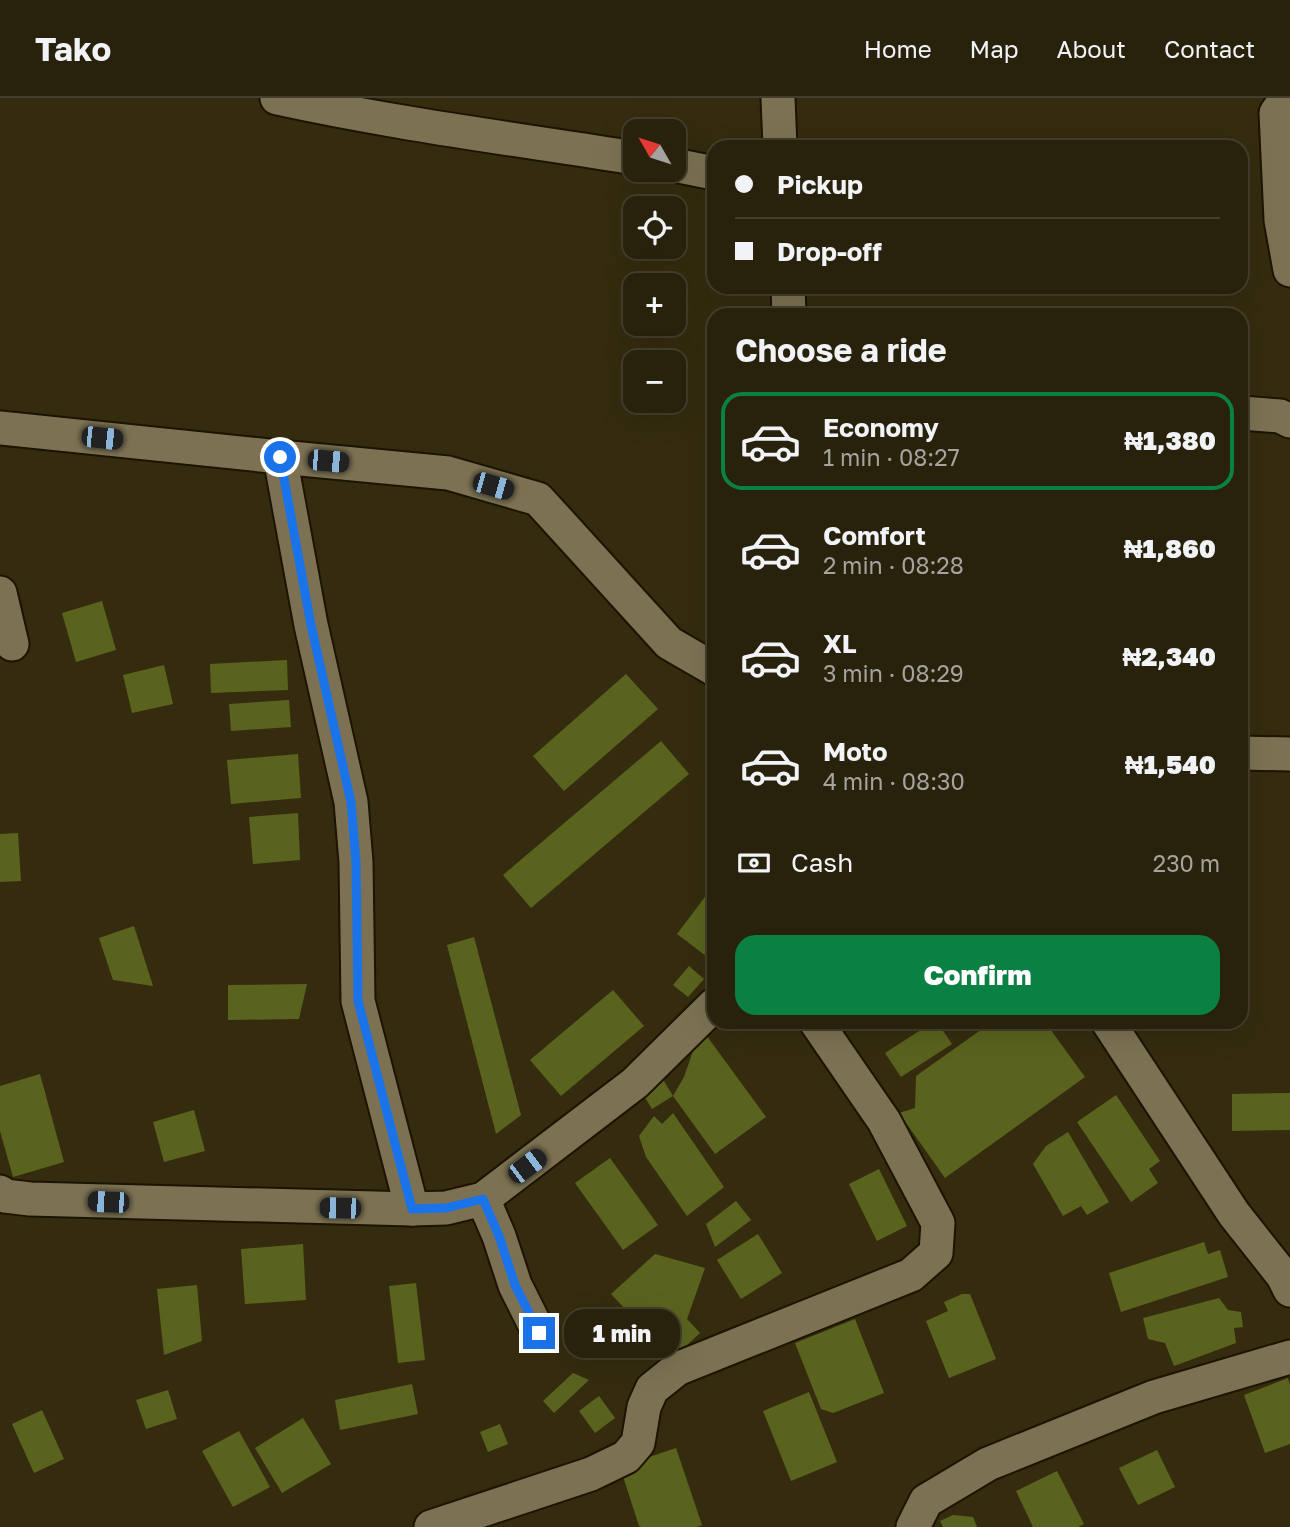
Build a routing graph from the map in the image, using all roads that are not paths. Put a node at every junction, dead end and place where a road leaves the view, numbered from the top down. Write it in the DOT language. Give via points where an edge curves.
graph roads {
  1 [pos="277,98"];
  2 [pos="778,98"];
  3 [pos="1287,98"];
  4 [pos="780,140"];
  5 [pos="623,156"];
  6 [pos="686,167"];
  7 [pos="707,172"];
  8 [pos="1290,270"];
  9 [pos="1248,414"];
  10 [pos="1290,421"];
  11 [pos="0,428"];
  12 [pos="280,457"];
  13 [pos="0,593"];
  14 [pos="12,644"];
  15 [pos="707,664"];
  16 [pos="1248,753"];
  17 [pos="1290,754"];
  18 [pos="707,1012"];
  19 [pos="821,1029"];
  20 [pos="1113,1029"];
  21 [pos="0,1192"];
  22 [pos="483,1199"];
  23 [pos="412,1209"];
  24 [pos="1290,1290"];
  25 [pos="539,1333"];
  26 [pos="1290,1357"];
  27 [pos="431,1527"];
  28 [pos="914,1527"];
  1 -- 5 [label="street"];
  2 -- 4 [label="street"];
  3 -- 8 [label="street" via="1276,113 1281,220"];
  6 -- 7 [label="street"];
  9 -- 10 [label="street"];
  11 -- 12 [label="street"];
  12 -- 15 [label="street" via="448,473 538,499 669,643"];
  12 -- 23 [label="street" via="311,625 351,802 358,1001"];
  13 -- 14 [label="street"];
  16 -- 17 [label="street"];
  18 -- 22 [label="street" via="635,1083"];
  19 -- 27 [label="street" via="884,1122 938,1223 936,1253 911,1275 677,1369 652,1389 638,1443 625,1457 591,1474"];
  20 -- 24 [label="street" via="1234,1214"];
  21 -- 23 [label="street" via="30,1199"];
  22 -- 23 [label="street" via="446,1208"];
  22 -- 25 [label="street" via="515,1285"];
  26 -- 28 [label="street" via="1154,1397 988,1464 926,1501"];
}
